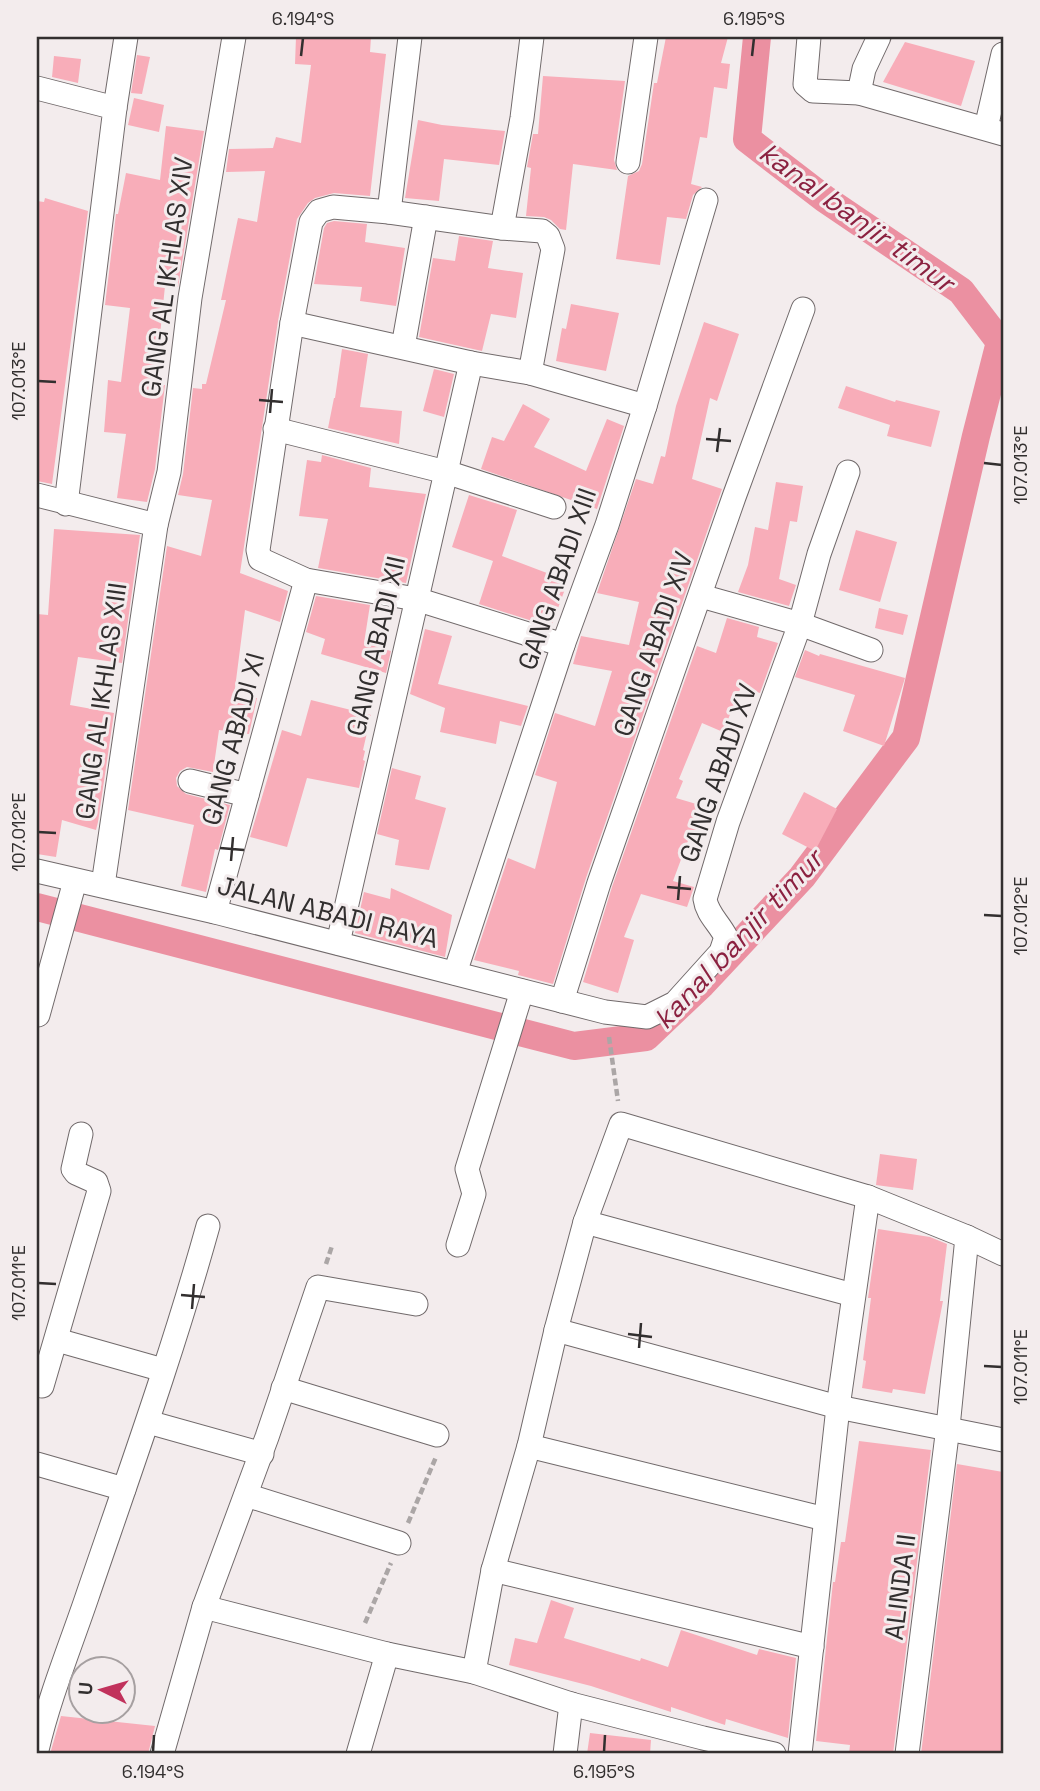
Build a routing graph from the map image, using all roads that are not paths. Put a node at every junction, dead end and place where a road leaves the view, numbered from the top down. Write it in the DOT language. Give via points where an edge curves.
graph roads {
  1 [pos="126,37"];
  2 [pos="234,37"];
  3 [pos="411,37"];
  4 [pos="532,37"];
  5 [pos="646,37"];
  6 [pos="809,37"];
  7 [pos="879,37"];
  8 [pos="1003,54"];
  9 [pos="37,88"];
  10 [pos="859,93"];
  11 [pos="115,108"];
  12 [pos="995,131"];
  13 [pos="628,162"];
  14 [pos="706,200"];
  15 [pos="389,212"];
  16 [pos="426,217"];
  17 [pos="502,228"];
  18 [pos="803,309"];
  19 [pos="292,323"];
  20 [pos="403,347"];
  21 [pos="471,363"];
  22 [pos="530,373"];
  23 [pos="645,406"];
  24 [pos="275,429"];
  25 [pos="446,472"];
  26 [pos="848,472"];
  27 [pos="37,495"];
  28 [pos="66,504"];
  29 [pos="554,507"];
  30 [pos="156,525"];
  31 [pos="306,580"];
  32 [pos="701,597"];
  33 [pos="416,599"];
  34 [pos="800,624"];
  35 [pos="563,645"];
  36 [pos="871,650"];
  37 [pos="191,782"];
  38 [pos="247,795"];
  39 [pos="37,871"];
  40 [pos="75,881"];
  41 [pos="103,885"];
  42 [pos="215,912"];
  43 [pos="338,943"];
  44 [pos="455,973"];
  45 [pos="520,1000"];
  46 [pos="562,1001"];
  47 [pos="38,1015"];
  48 [pos="606,1019"];
  49 [pos="81,1134"];
  50 [pos="868,1197"];
  51 [pos="585,1222"];
  52 [pos="208,1226"];
  53 [pos="967,1237"];
  54 [pos="458,1245"];
  55 [pos="1003,1254"];
  56 [pos="853,1295"];
  57 [pos="416,1304"];
  58 [pos="556,1329"];
  59 [pos="57,1340"];
  60 [pos="163,1370"];
  61 [pos="283,1388"];
  62 [pos="39,1392"];
  63 [pos="838,1407"];
  64 [pos="148,1422"];
  65 [pos="948,1427"];
  66 [pos="437,1435"];
  67 [pos="1003,1440"];
  68 [pos="529,1446"];
  69 [pos="261,1454"];
  70 [pos="37,1464"];
  71 [pos="124,1489"];
  72 [pos="246,1495"];
  73 [pos="825,1520"];
  74 [pos="399,1543"];
  75 [pos="493,1570"];
  76 [pos="204,1607"];
  77 [pos="812,1647"];
  78 [pos="387,1654"];
  79 [pos="474,1672"];
  80 [pos="571,1704"];
  81 [pos="38,1743"];
  82 [pos="702,1746"];
  83 [pos="162,1754"];
  84 [pos="358,1754"];
  85 [pos="565,1754"];
  86 [pos="774,1754"];
  87 [pos="800,1754"];
  88 [pos="907,1754"];
  1 -- 11 [label="street"];
  2 -- 30 [label="street, GANG AL IKHLAS XIV" via="190,298 169,472"];
  3 -- 15 [label="street"];
  4 -- 17 [label="street"];
  5 -- 13 [label="street"];
  6 -- 10 [label="street" via="807,87"];
  7 -- 10 [label="street"];
  8 -- 12 [label="street"];
  9 -- 11 [label="street"];
  10 -- 12 [label="street"];
  11 -- 28 [label="street"];
  14 -- 23 [label="street, GANG ABADI XIII"];
  15 -- 16 [label="street"];
  15 -- 19 [label="street" via="333,207 319,211 311,222"];
  16 -- 17 [label="street"];
  16 -- 20 [label="street"];
  17 -- 22 [label="street" via="542,231 552,242"];
  18 -- 32 [label="street, GANG ABADI XIV"];
  19 -- 20 [label="street"];
  19 -- 24 [label="street"];
  20 -- 21 [label="street"];
  21 -- 22 [label="street"];
  21 -- 25 [label="street, GANG ABADI XII"];
  22 -- 23 [label="street"];
  23 -- 35 [label="street, GANG ABADI XIII"];
  24 -- 25 [label="street"];
  24 -- 31 [label="street" via="258,550 260,559 268,564"];
  25 -- 29 [label="street"];
  25 -- 33 [label="street, GANG ABADI XII"];
  26 -- 34 [label="street, GANG ABADI XV"];
  27 -- 28 [label="street"];
  28 -- 30 [label="street"];
  30 -- 41 [label="street, GANG AL IKHLAS XIII"];
  31 -- 33 [label="street"];
  31 -- 38 [label="street, GANG ABADI XI"];
  32 -- 34 [label="street"];
  32 -- 46 [label="street, GANG ABADI XIV" via="598,883"];
  33 -- 35 [label="street"];
  33 -- 43 [label="street, GANG ABADI XII"];
  34 -- 36 [label="street"];
  34 -- 48 [label="street, GANG ABADI XV" via="705,899 706,910 726,937 721,952 675,1003 647,1017"];
  35 -- 44 [label="street, GANG ABADI XIII"];
  37 -- 38 [label="street"];
  38 -- 42 [label="street, GANG ABADI XI"];
  39 -- 40 [label="street, JALAN ABADI RAYA"];
  40 -- 41 [label="street, JALAN ABADI RAYA"];
  40 -- 47 [label="street"];
  41 -- 42 [label="street, JALAN ABADI RAYA"];
  42 -- 43 [label="street, JALAN ABADI RAYA"];
  43 -- 44 [label="street, JALAN ABADI RAYA"];
  44 -- 45 [label="street, JALAN ABADI RAYA"];
  45 -- 46 [label="street, JALAN ABADI RAYA"];
  45 -- 54 [label="street" via="467,1169 474,1194"];
  46 -- 48 [label="street, JALAN ABADI RAYA"];
  49 -- 59 [label="street" via="73,1169 96,1182 99,1191"];
  50 -- 51 [label="street" via="621,1124"];
  50 -- 53 [label="street"];
  50 -- 56 [label="street"];
  51 -- 56 [label="street"];
  51 -- 58 [label="street"];
  52 -- 60 [label="street"];
  53 -- 55 [label="street"];
  53 -- 65 [label="street, ALINDA II"];
  56 -- 63 [label="street"];
  57 -- 61 [label="street" via="318,1287"];
  58 -- 63 [label="street"];
  58 -- 68 [label="street"];
  59 -- 60 [label="street"];
  59 -- 62 [label="street"];
  60 -- 64 [label="street"];
  61 -- 66 [label="street"];
  61 -- 69 [label="street"];
  63 -- 65 [label="street"];
  63 -- 73 [label="street"];
  64 -- 69 [label="street"];
  64 -- 71 [label="street"];
  65 -- 67 [label="street"];
  65 -- 88 [label="street, ALINDA II"];
  68 -- 73 [label="street"];
  68 -- 75 [label="street"];
  69 -- 72 [label="street"];
  70 -- 71 [label="street"];
  71 -- 81 [label="street"];
  72 -- 74 [label="street"];
  72 -- 76 [label="street"];
  73 -- 77 [label="street"];
  75 -- 77 [label="street"];
  75 -- 79 [label="street"];
  76 -- 78 [label="street"];
  76 -- 83 [label="street"];
  77 -- 87 [label="street"];
  78 -- 79 [label="street"];
  78 -- 84 [label="street"];
  79 -- 80 [label="street"];
  80 -- 82 [label="street"];
  80 -- 85 [label="street"];
  82 -- 86 [label="street"];
}
